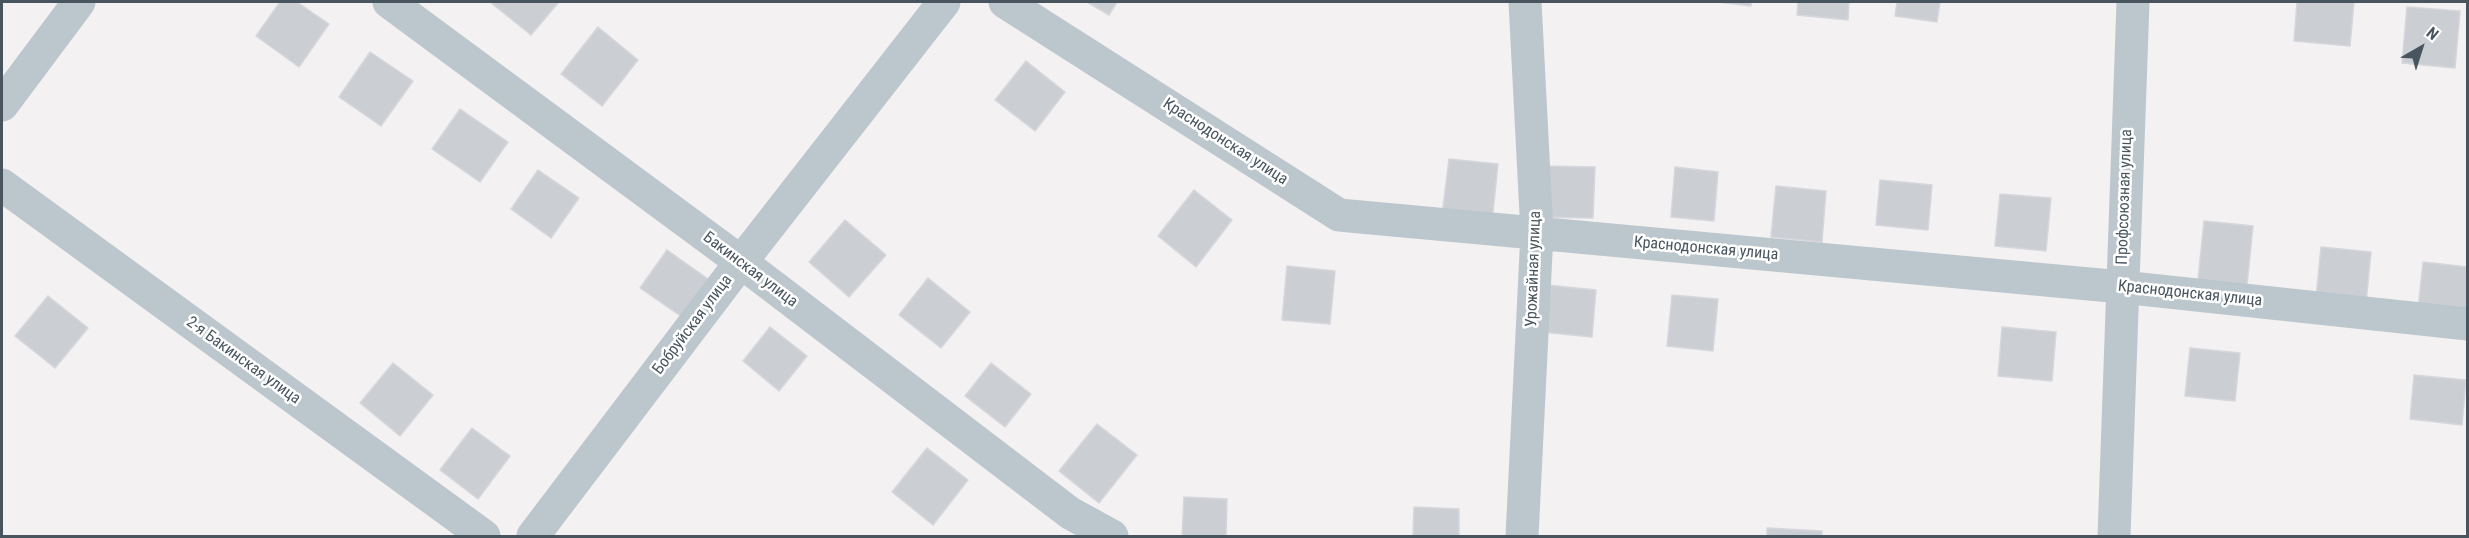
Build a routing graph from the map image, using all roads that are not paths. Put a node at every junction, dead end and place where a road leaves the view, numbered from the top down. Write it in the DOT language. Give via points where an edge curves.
graph roads {
  1 [pos="79,2"];
  2 [pos="389,2"];
  3 [pos="944,2"];
  4 [pos="1005,2"];
  5 [pos="1525,2"];
  6 [pos="2133,2"];
  7 [pos="2,105"];
  8 [pos="2,185"];
  9 [pos="1537,233"];
  10 [pos="741,262"];
  11 [pos="2122,287"];
  12 [pos="2468,324"];
  13 [pos="484,537"];
  14 [pos="533,537"];
  15 [pos="1112,537"];
  16 [pos="1522,537"];
  17 [pos="2114,537"];
  1 -- 7 [label="street"];
  2 -- 10 [label="street, Бакинская улица"];
  3 -- 10 [label="street, Бобруйская улица"];
  4 -- 9 [label="street, Краснодонская улица" via="1339,215"];
  5 -- 9 [label="street, Урожайная улица"];
  6 -- 11 [label="street, Профсоюзная улица"];
  8 -- 13 [label="street, 2-я Бакинская улица"];
  9 -- 11 [label="street, Краснодонская улица"];
  9 -- 16 [label="street, Урожайная улица"];
  10 -- 14 [label="street, Бобруйская улица"];
  10 -- 15 [label="street, Бакинская улица" via="1070,513"];
  11 -- 12 [label="street, Краснодонская улица"];
  11 -- 17 [label="street, Профсоюзная улица"];
}
